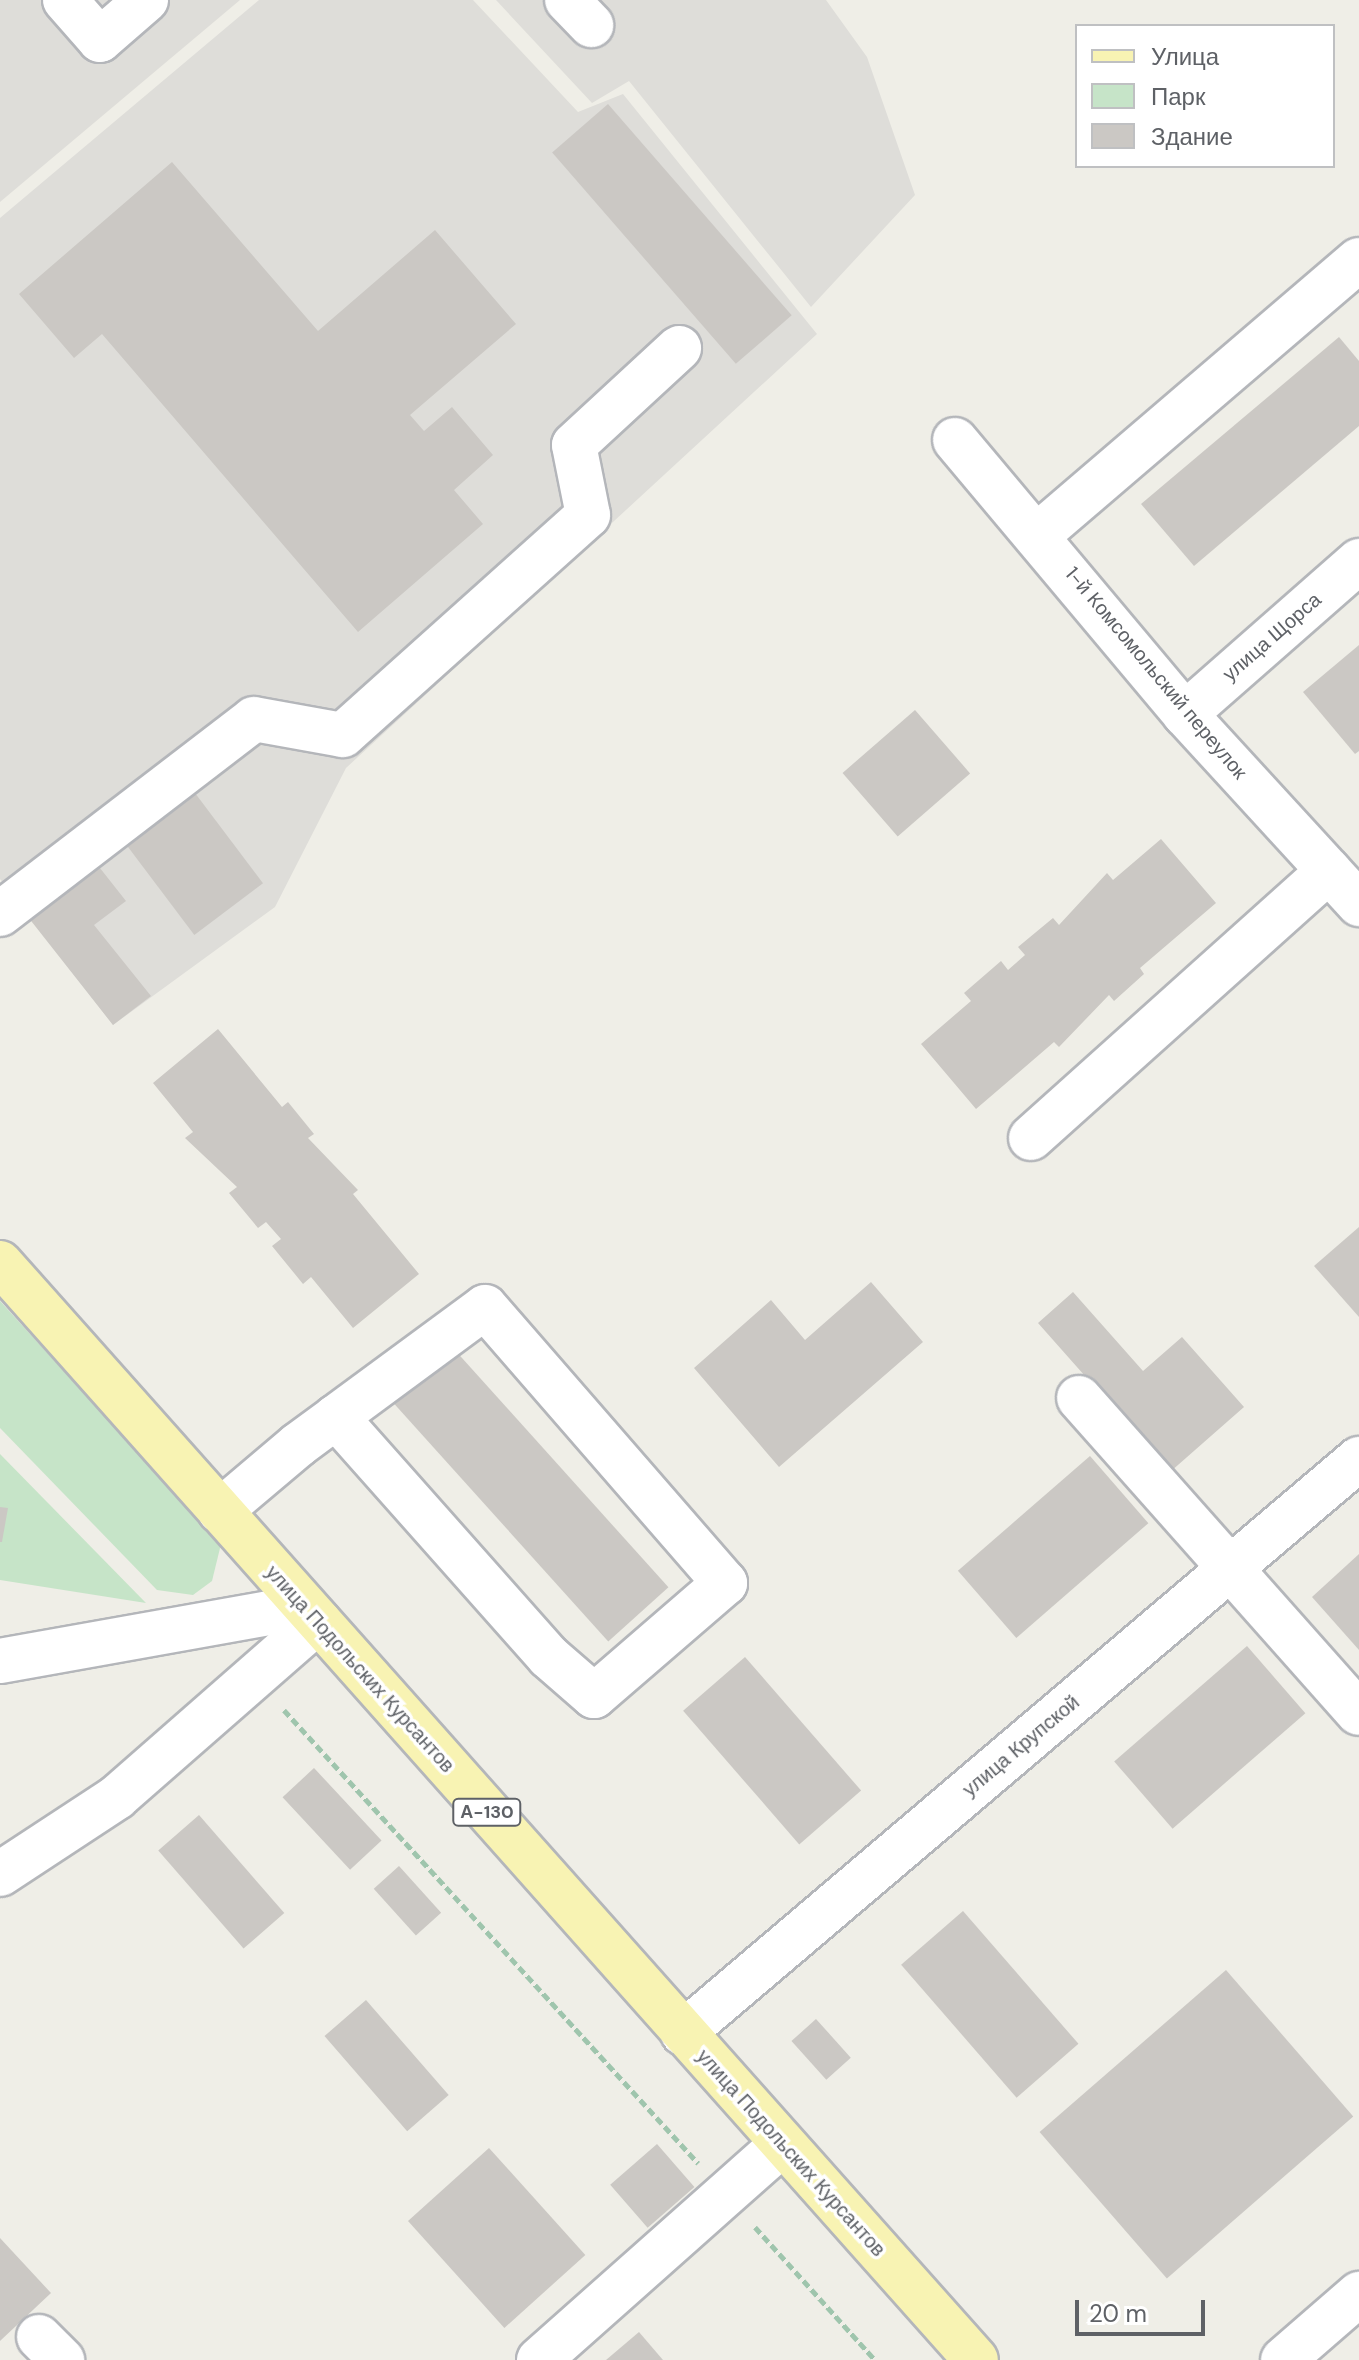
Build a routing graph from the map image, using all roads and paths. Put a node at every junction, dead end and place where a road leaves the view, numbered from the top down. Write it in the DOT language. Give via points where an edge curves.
graph roads {
  1 [pos="65,0"];
  2 [pos="146,0"];
  3 [pos="1359,260"];
  4 [pos="679,348"];
  5 [pos="955,440"];
  6 [pos="1039,534"];
  7 [pos="1359,561"];
  8 [pos="1185,714"];
  9 [pos="1329,871"];
  10 [pos="1359,904"];
  11 [pos="0,914"];
  12 [pos="1031,1138"];
  13 [pos="0,1263"];
  14 [pos="1079,1398"];
  15 [pos="336,1417"];
  16 [pos="1359,1459"];
  17 [pos="220,1511"];
  18 [pos="1233,1567"];
  19 [pos="318,1621"];
  20 [pos="0,1661"];
  21 [pos="247,1683"];
  22 [pos="1359,1713"];
  23 [pos="0,1874"];
  24 [pos="683,2033"];
  25 [pos="782,2144"];
  26 [pos="726,2194"];
  27 [pos="1359,2294"];
  28 [pos="539,2360"];
  29 [pos="875,2360"];
  30 [pos="976,2360"];
  31 [pos="1283,2360"];
  1 -- 2 [label="street" via="100,40"];
  3 -- 6 [label="street"];
  4 -- 11 [label="street" via="574,445 588,515 343,735 254,719"];
  5 -- 6 [label="street, 1-й Комсомольский переулок"];
  6 -- 8 [label="street, 1-й Комсомольский переулок"];
  7 -- 8 [label="street, улица Щорса"];
  8 -- 9 [label="street, 1-й Комсомольский переулок"];
  9 -- 10 [label="street, 1-й Комсомольский переулок"];
  9 -- 12 [label="street"];
  13 -- 17 [label="main road, улица Подольских Курсантов / А-130"];
  14 -- 18 [label="street"];
  15 -- 15 [label="street" via="485,1307 725,1583 594,1696 549,1657"];
  15 -- 17 [label="street"];
  16 -- 18 [label="street, улица Крупской"];
  17 -- 19 [label="main road, улица Подольских Курсантов / А-130"];
  18 -- 22 [label="street"];
  18 -- 24 [label="street, улица Крупской"];
  19 -- 20 [label="street" via="270,1613"];
  19 -- 21 [label="street"];
  19 -- 24 [label="main road, улица Подольских Курсантов / А-130"];
  21 -- 23 [label="street" via="117,1797"];
  21 -- 26 [label="path" via="307,1728"];
  24 -- 25 [label="main road, улица Подольских Курсантов / А-130"];
  25 -- 26 [label="street"];
  25 -- 30 [label="main road, улица Подольских Курсантов / А-130"];
  26 -- 28 [label="street"];
  26 -- 29 [label="path"];
  27 -- 31 [label="street"];
}
